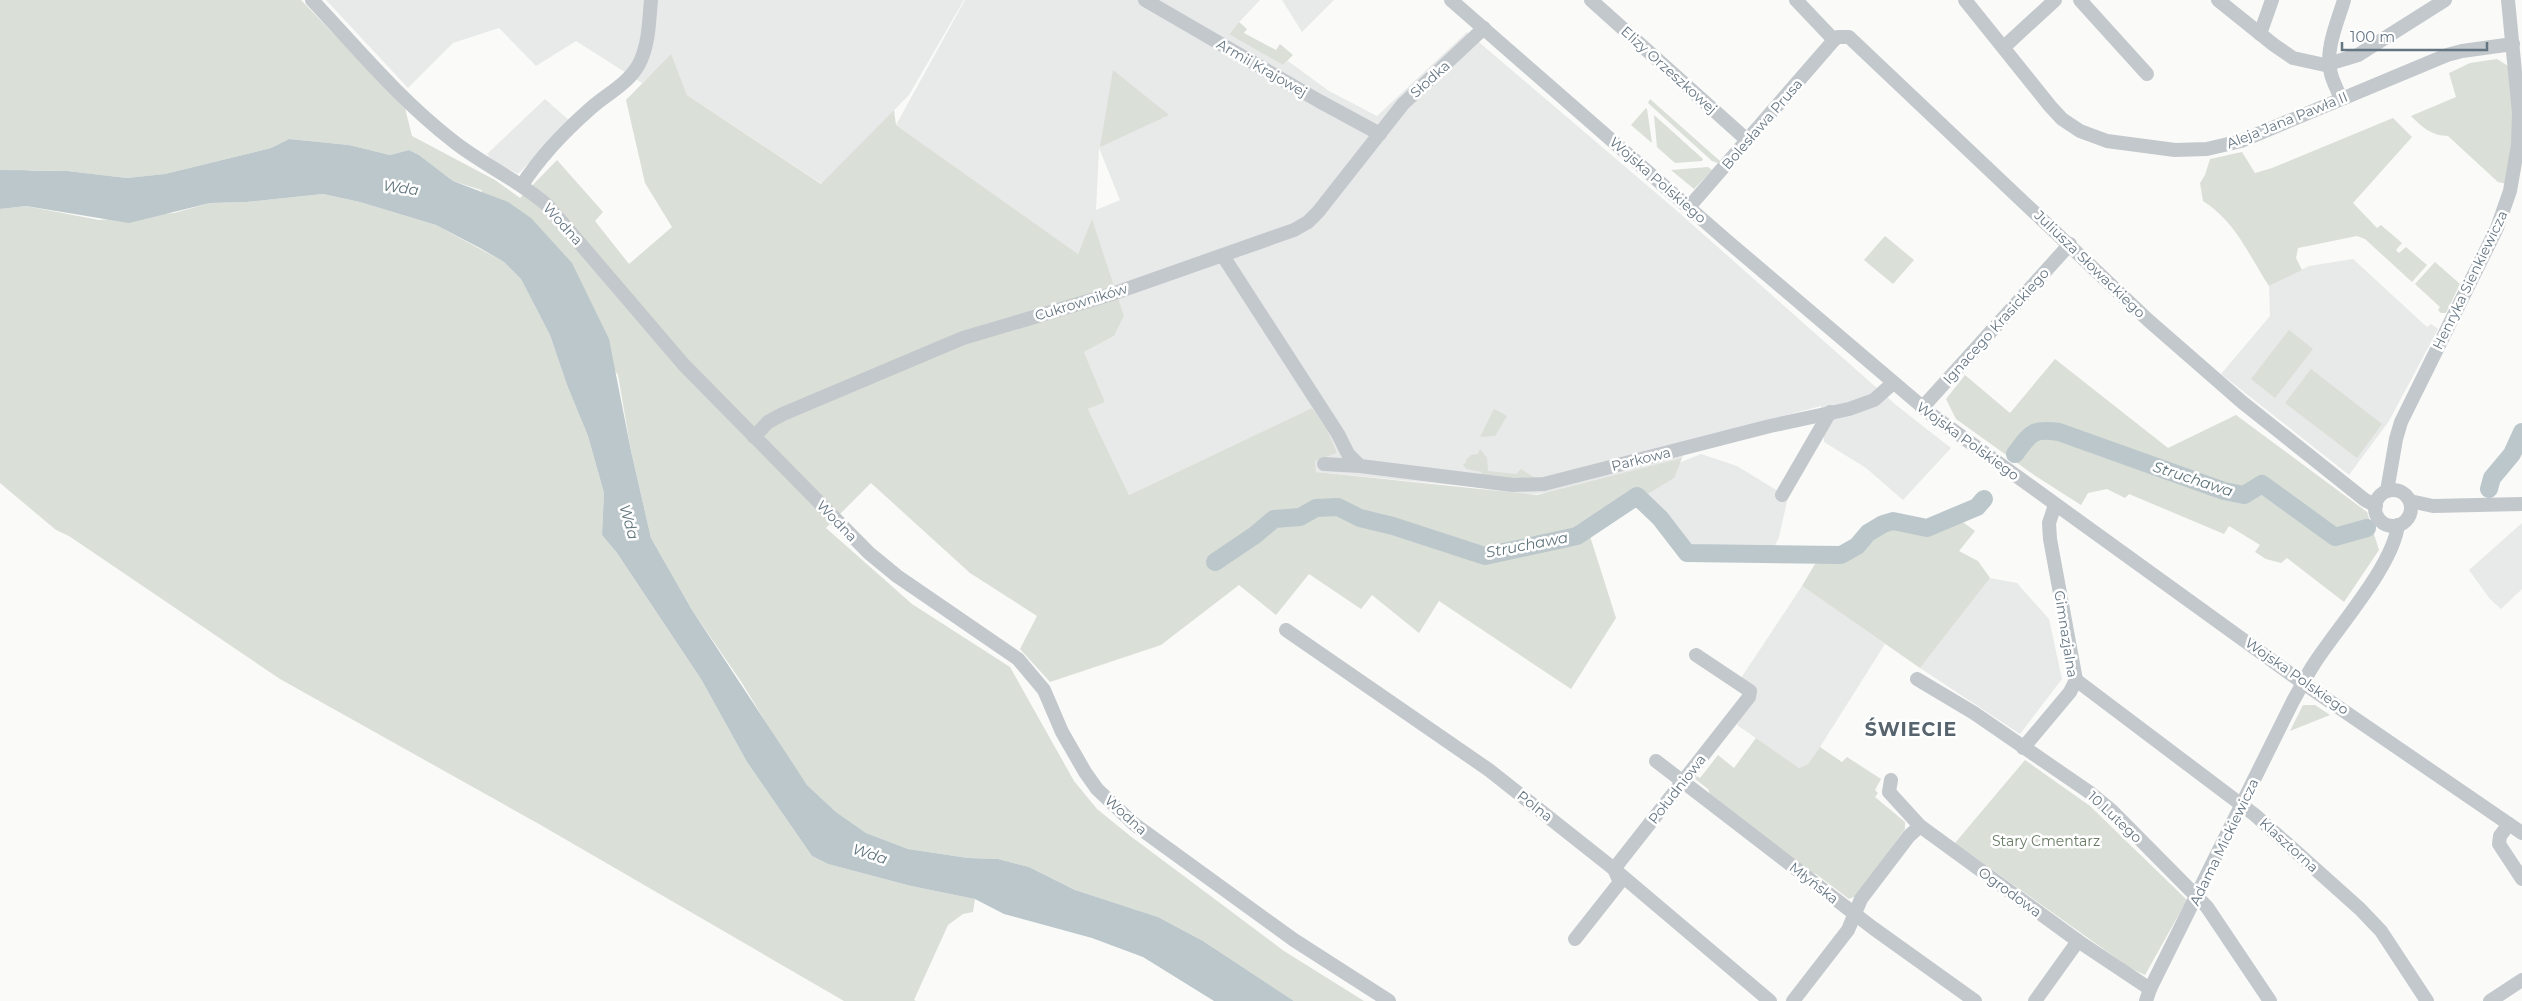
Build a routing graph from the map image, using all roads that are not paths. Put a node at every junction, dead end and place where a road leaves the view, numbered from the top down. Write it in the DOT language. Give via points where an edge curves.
graph roads {
  1 [pos="312,0"];
  2 [pos="651,0"];
  3 [pos="1145,0"];
  4 [pos="1451,0"];
  5 [pos="1591,0"];
  6 [pos="1796,0"];
  7 [pos="1965,0"];
  8 [pos="2055,0"];
  9 [pos="2080,0"];
  10 [pos="2218,0"];
  11 [pos="2272,0"];
  12 [pos="2344,0"];
  13 [pos="2445,0"];
  14 [pos="2508,0"];
  15 [pos="1484,28"];
  16 [pos="2260,34"];
  17 [pos="1834,40"];
  18 [pos="2513,44"];
  19 [pos="2004,47"];
  20 [pos="2330,64"];
  21 [pos="2147,74"];
  22 [pos="2341,99"];
  23 [pos="1380,134"];
  24 [pos="1747,140"];
  25 [pos="522,185"];
  26 [pos="1689,207"];
  27 [pos="2070,244"];
  28 [pos="1223,256"];
  29 [pos="1893,384"];
  30 [pos="1922,408"];
  31 [pos="1830,412"];
  32 [pos="754,437"];
  33 [pos="1324,464"];
  34 [pos="1360,466"];
  35 [pos="1782,496"];
  36 [pos="2385,496"];
  37 [pos="2522,504"];
  38 [pos="2055,505"];
  39 [pos="2410,506"];
  40 [pos="2392,524"];
  41 [pos="1286,630"];
  42 [pos="1696,655"];
  43 [pos="1917,679"];
  44 [pos="2076,680"];
  45 [pos="2303,683"];
  46 [pos="2023,748"];
  47 [pos="1656,761"];
  48 [pos="1891,780"];
  49 [pos="1683,781"];
  50 [pos="2242,805"];
  51 [pos="2509,824"];
  52 [pos="1920,826"];
  53 [pos="2522,833"];
  54 [pos="1614,869"];
  55 [pos="2522,880"];
  56 [pos="2197,896"];
  57 [pos="1854,913"];
  58 [pos="1575,938"];
  59 [pos="2078,941"];
  60 [pos="2522,980"];
  61 [pos="2148,995"];
  62 [pos="1389,1001"];
  63 [pos="1770,1001"];
  64 [pos="1793,1001"];
  65 [pos="1975,1001"];
  66 [pos="2035,1001"];
  67 [pos="2270,1001"];
  68 [pos="2427,1001"];
  69 [pos="2490,1001"];
  1 -- 25 [label="street, Wodna" via="421,115 462,148"];
  2 -- 25 [label="street" via="646,43 635,70 590,109 538,163"];
  3 -- 23 [label="street, Armii Krajowej"];
  4 -- 15 [label="street, Wojska Polskiego"];
  5 -- 24 [label="street, Elizy Orzeszkowej"];
  6 -- 17 [label="street"];
  7 -- 19 [label="street, Aleja Jana Pawła II"];
  8 -- 19 [label="street"];
  9 -- 21 [label="street"];
  10 -- 16 [label="street"];
  11 -- 16 [label="street"];
  12 -- 20 [label="street" via="2332,40"];
  13 -- 20 [label="street" via="2358,55"];
  14 -- 18 [label="street, Henryka Sienkiewicza"];
  15 -- 23 [label="street, Słodka" via="1403,104"];
  15 -- 26 [label="street, Wojska Polskiego"];
  16 -- 20 [label="street" via="2293,58 2320,65"];
  17 -- 24 [label="street, Bolesława Prusa"];
  17 -- 27 [label="street, Juliusza Słowackiego" via="1844,36 1854,40"];
  18 -- 22 [label="street, Aleja Jana Pawła II" via="2454,52"];
  18 -- 36 [label="street, Henryka Sienkiewicza" via="2519,129 2510,191 2497,228 2401,422"];
  19 -- 22 [label="street, Aleja Jana Pawła II" via="2062,119 2089,136 2116,143 2175,150 2215,148 2240,141"];
  20 -- 22 [label="street"];
  23 -- 28 [label="street, Cukrowników" via="1308,222"];
  24 -- 26 [label="street, Bolesława Prusa"];
  25 -- 32 [label="street, Wodna" via="555,213 658,337"];
  26 -- 29 [label="street, Wojska Polskiego"];
  27 -- 30 [label="street, Ignacego Krasickiego"];
  27 -- 36 [label="street, Juliusza Słowackiego" via="2195,362 2354,489"];
  28 -- 32 [label="street, Cukrowników" via="1112,294 950,342 783,414 768,422"];
  28 -- 34 [label="street" via="1348,454"];
  29 -- 30 [label="street, Wojska Polskiego"];
  29 -- 31 [label="street, Parkowa" via="1870,402"];
  30 -- 38 [label="street, Wojska Polskiego"];
  31 -- 34 [label="street, Parkowa" via="1544,484 1520,485"];
  31 -- 35 [label="street"];
  32 -- 62 [label="street, Wodna" via="882,563 1018,659 1044,690 1062,732 1085,772 1134,824 1286,934"];
  33 -- 34 [label="street, Parkowa"];
  36 -- 39 [label="street" via="2407,496"];
  36 -- 40 [label="street" via="2376,513"];
  37 -- 39 [label="street" via="2433,506 2421,511"];
  38 -- 44 [label="street, Gimnazjalna" via="2049,523 2050,539"];
  38 -- 45 [label="street, Wojska Polskiego"];
  39 -- 40 [label="street" via="2406,520"];
  40 -- 45 [label="street" via="2390,548 2378,573"];
  41 -- 54 [label="street, Polna" via="1479,762"];
  42 -- 49 [label="street, Południowa" via="1750,691 1749,697"];
  43 -- 46 [label="street, 10 Lutego" via="1974,713"];
  44 -- 46 [label="street, Gimnazjalna" via="2070,692"];
  44 -- 50 [label="street, Klasztorna"];
  45 -- 50 [label="street, Adama Mickiewicza"];
  45 -- 51 [label="street, Wojska Polskiego"];
  46 -- 56 [label="street, 10 Lutego" via="2096,798"];
  47 -- 49 [label="street, Młyńska"];
  48 -- 52 [label="street, Ogrodowa" via="1888,792"];
  49 -- 54 [label="street, Południowa"];
  49 -- 57 [label="street, Młyńska"];
  50 -- 56 [label="street, Adama Mickiewicza"];
  50 -- 68 [label="street, Klasztorna" via="2371,919"];
  51 -- 53 [label="street, Wojska Polskiego"];
  51 -- 55 [label="street" via="2498,844"];
  52 -- 57 [label="street" via="1860,899"];
  52 -- 59 [label="street, Ogrodowa"];
  54 -- 58 [label="street" via="1620,882"];
  54 -- 63 [label="street, Polna"];
  56 -- 61 [label="street, Adama Mickiewicza"];
  56 -- 67 [label="street, 10 Lutego"];
  57 -- 64 [label="street" via="1848,930"];
  57 -- 65 [label="street, Młyńska"];
  59 -- 61 [label="street, Ogrodowa"];
  59 -- 66 [label="street"];
  60 -- 69 [label="street"];
}
